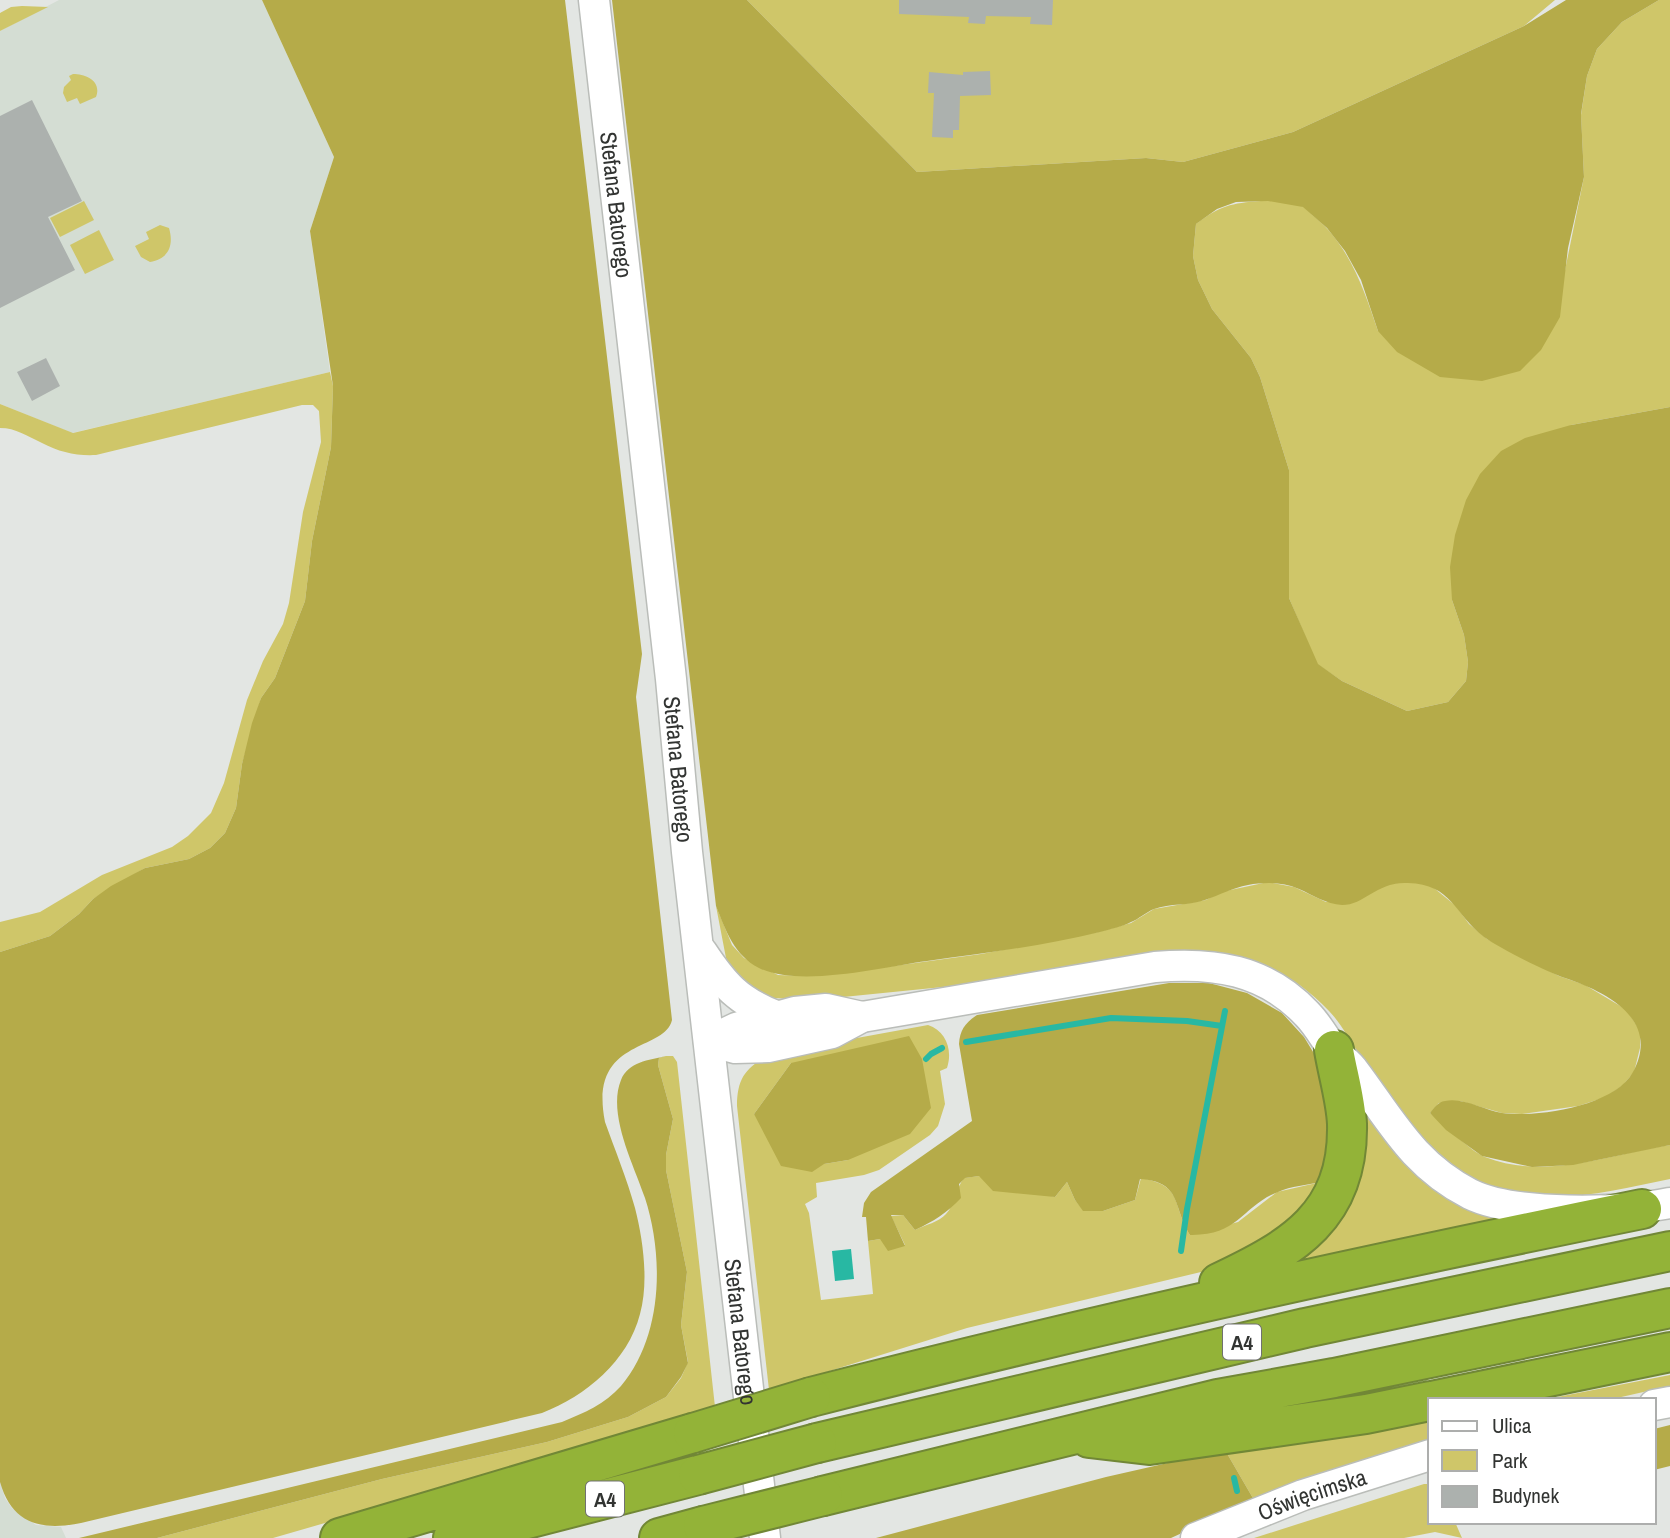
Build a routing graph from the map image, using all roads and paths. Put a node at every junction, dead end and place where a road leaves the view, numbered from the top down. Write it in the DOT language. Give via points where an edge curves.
graph roads {
  1 [pos="594,0"];
  2 [pos="699,948"];
  3 [pos="776,1016"];
  4 [pos="862,1017"];
  5 [pos="709,1041"];
  6 [pos="1334,1050"];
  7 [pos="1656,1206"];
  8 [pos="1670,1251"];
  9 [pos="1670,1308"];
  10 [pos="1157,1313"];
  11 [pos="1670,1352"];
  12 [pos="1446,1398"];
  13 [pos="1428,1401"];
  14 [pos="1062,1435"];
  15 [pos="1428,1456"];
  16 [pos="340,1538"];
  17 [pos="453,1538"];
  18 [pos="659,1538"];
  19 [pos="765,1538"];
  20 [pos="1196,1538"];
  1 -- 2 [label="street, Stefana Batorego"];
  2 -- 3 [label="street" via="729,989"];
  2 -- 5 [label="street, Stefana Batorego"];
  3 -- 4 [label="street" via="826,1009"];
  3 -- 5 [label="street"];
  4 -- 5 [label="street" via="832,1033 768,1047 735,1048"];
  4 -- 6 [label="street" via="1195,964 1233,970 1273,987 1306,1013"];
  5 -- 19 [label="street, Stefana Batorego"];
  6 -- 7 [label="street" via="1415,1153 1473,1195 1524,1208"];
  6 -- 10 [label="highway" via="1347,1122 1345,1160 1320,1216 1301,1237 1261,1263"];
  7 -- 10 [label="highway"];
  8 -- 17 [label="highway, A4, bridge" via="1305,1328 817,1443"];
  9 -- 14 [label="highway, A4"];
  10 -- 16 [label="highway, bridge" via="811,1397"];
  11 -- 12 [label="highway"];
  13 -- 14 [label="highway" via="1149,1445"];
  14 -- 18 [label="highway, A4, bridge"];
  15 -- 20 [label="street, Oświęcimska" via="1303,1495"];
}
